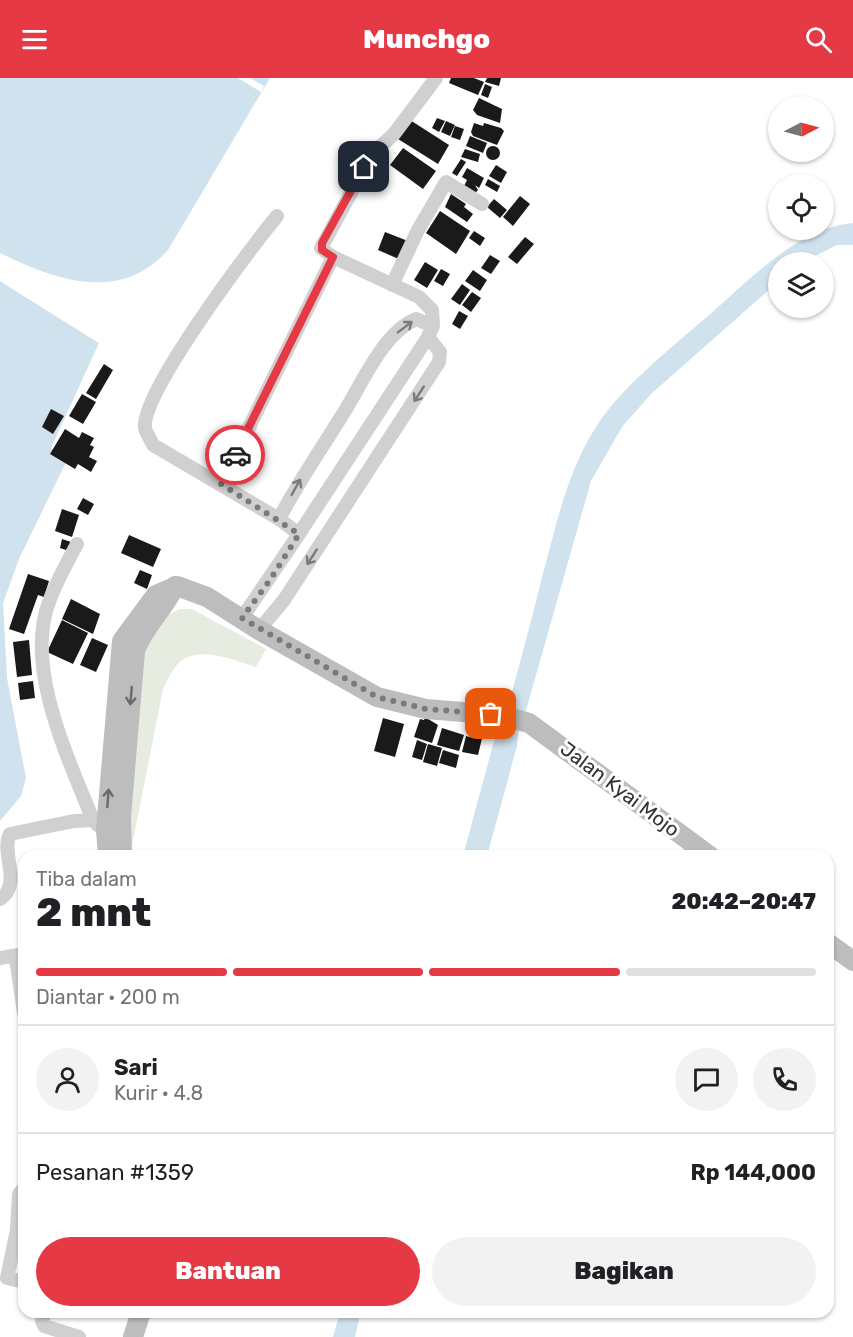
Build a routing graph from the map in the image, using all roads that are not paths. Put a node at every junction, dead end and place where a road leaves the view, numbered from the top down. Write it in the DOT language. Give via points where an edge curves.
graph roads {
  1 [pos="436,78"];
  2 [pos="482,204"];
  3 [pos="277,216"];
  4 [pos="333,257"];
  5 [pos="392,285"];
  6 [pos="430,332"];
  7 [pos="221,484"];
  8 [pos="279,519"];
  9 [pos="299,534"];
  10 [pos="77,544"];
  11 [pos="242,618"];
  12 [pos="259,630"];
  13 [pos="106,827"];
  14 [pos="108,850"];
  15 [pos="119,850"];
  16 [pos="702,850"];
  17 [pos="0,899"];
  18 [pos="834,947"];
  19 [pos="18,955"];
  20 [pos="18,957"];
  21 [pos="0,958"];
  22 [pos="853,961"];
  23 [pos="18,972"];
  24 [pos="18,1206"];
  25 [pos="18,1281"];
  26 [pos="43,1318"];
  27 [pos="139,1318"];
  28 [pos="79,1337"];
  29 [pos="133,1337"];
  1 -- 4 [label="street" via="356,179 322,243 322,250"];
  2 -- 5 [label="street" via="446,182"];
  3 -- 7 [label="street" via="228,277 150,405 146,420 145,428 153,445"];
  4 -- 5 [label="street"];
  4 -- 7 [label="street"];
  5 -- 6 [label="street" via="419,297 432,310"];
  8 -- 6 [label="street, one-way" via="298,482 391,339 416,319"];
  6 -- 9 [label="street"];
  6 -- 12 [label="street, one-way" via="440,352 440,362 284,600"];
  7 -- 8 [label="street"];
  8 -- 9 [label="street"];
  9 -- 11 [label="street"];
  10 -- 13 [label="street" via="48,603 43,654 57,730"];
  11 -- 12 [label="main road"];
  11 -- 13 [label="main road" via="207,597 175,586 156,595 128,646"];
  12 -- 16 [label="main road, Jalan Kyai Mojo" via="377,697 426,709 500,715 530,723"];
  13 -- 14 [label="main road"];
  13 -- 15 [label="main road"];
  13 -- 17 [label="street" via="74,821 10,834 4,854 8,888"];
  18 -- 22 [label="main road"];
  19 -- 21 [label="street"];
  20 -- 23 [label="street"];
  24 -- 25 [label="street" via="7,1278"];
  26 -- 28 [label="street" via="45,1326"];
  27 -- 29 [label="main road"];
}
